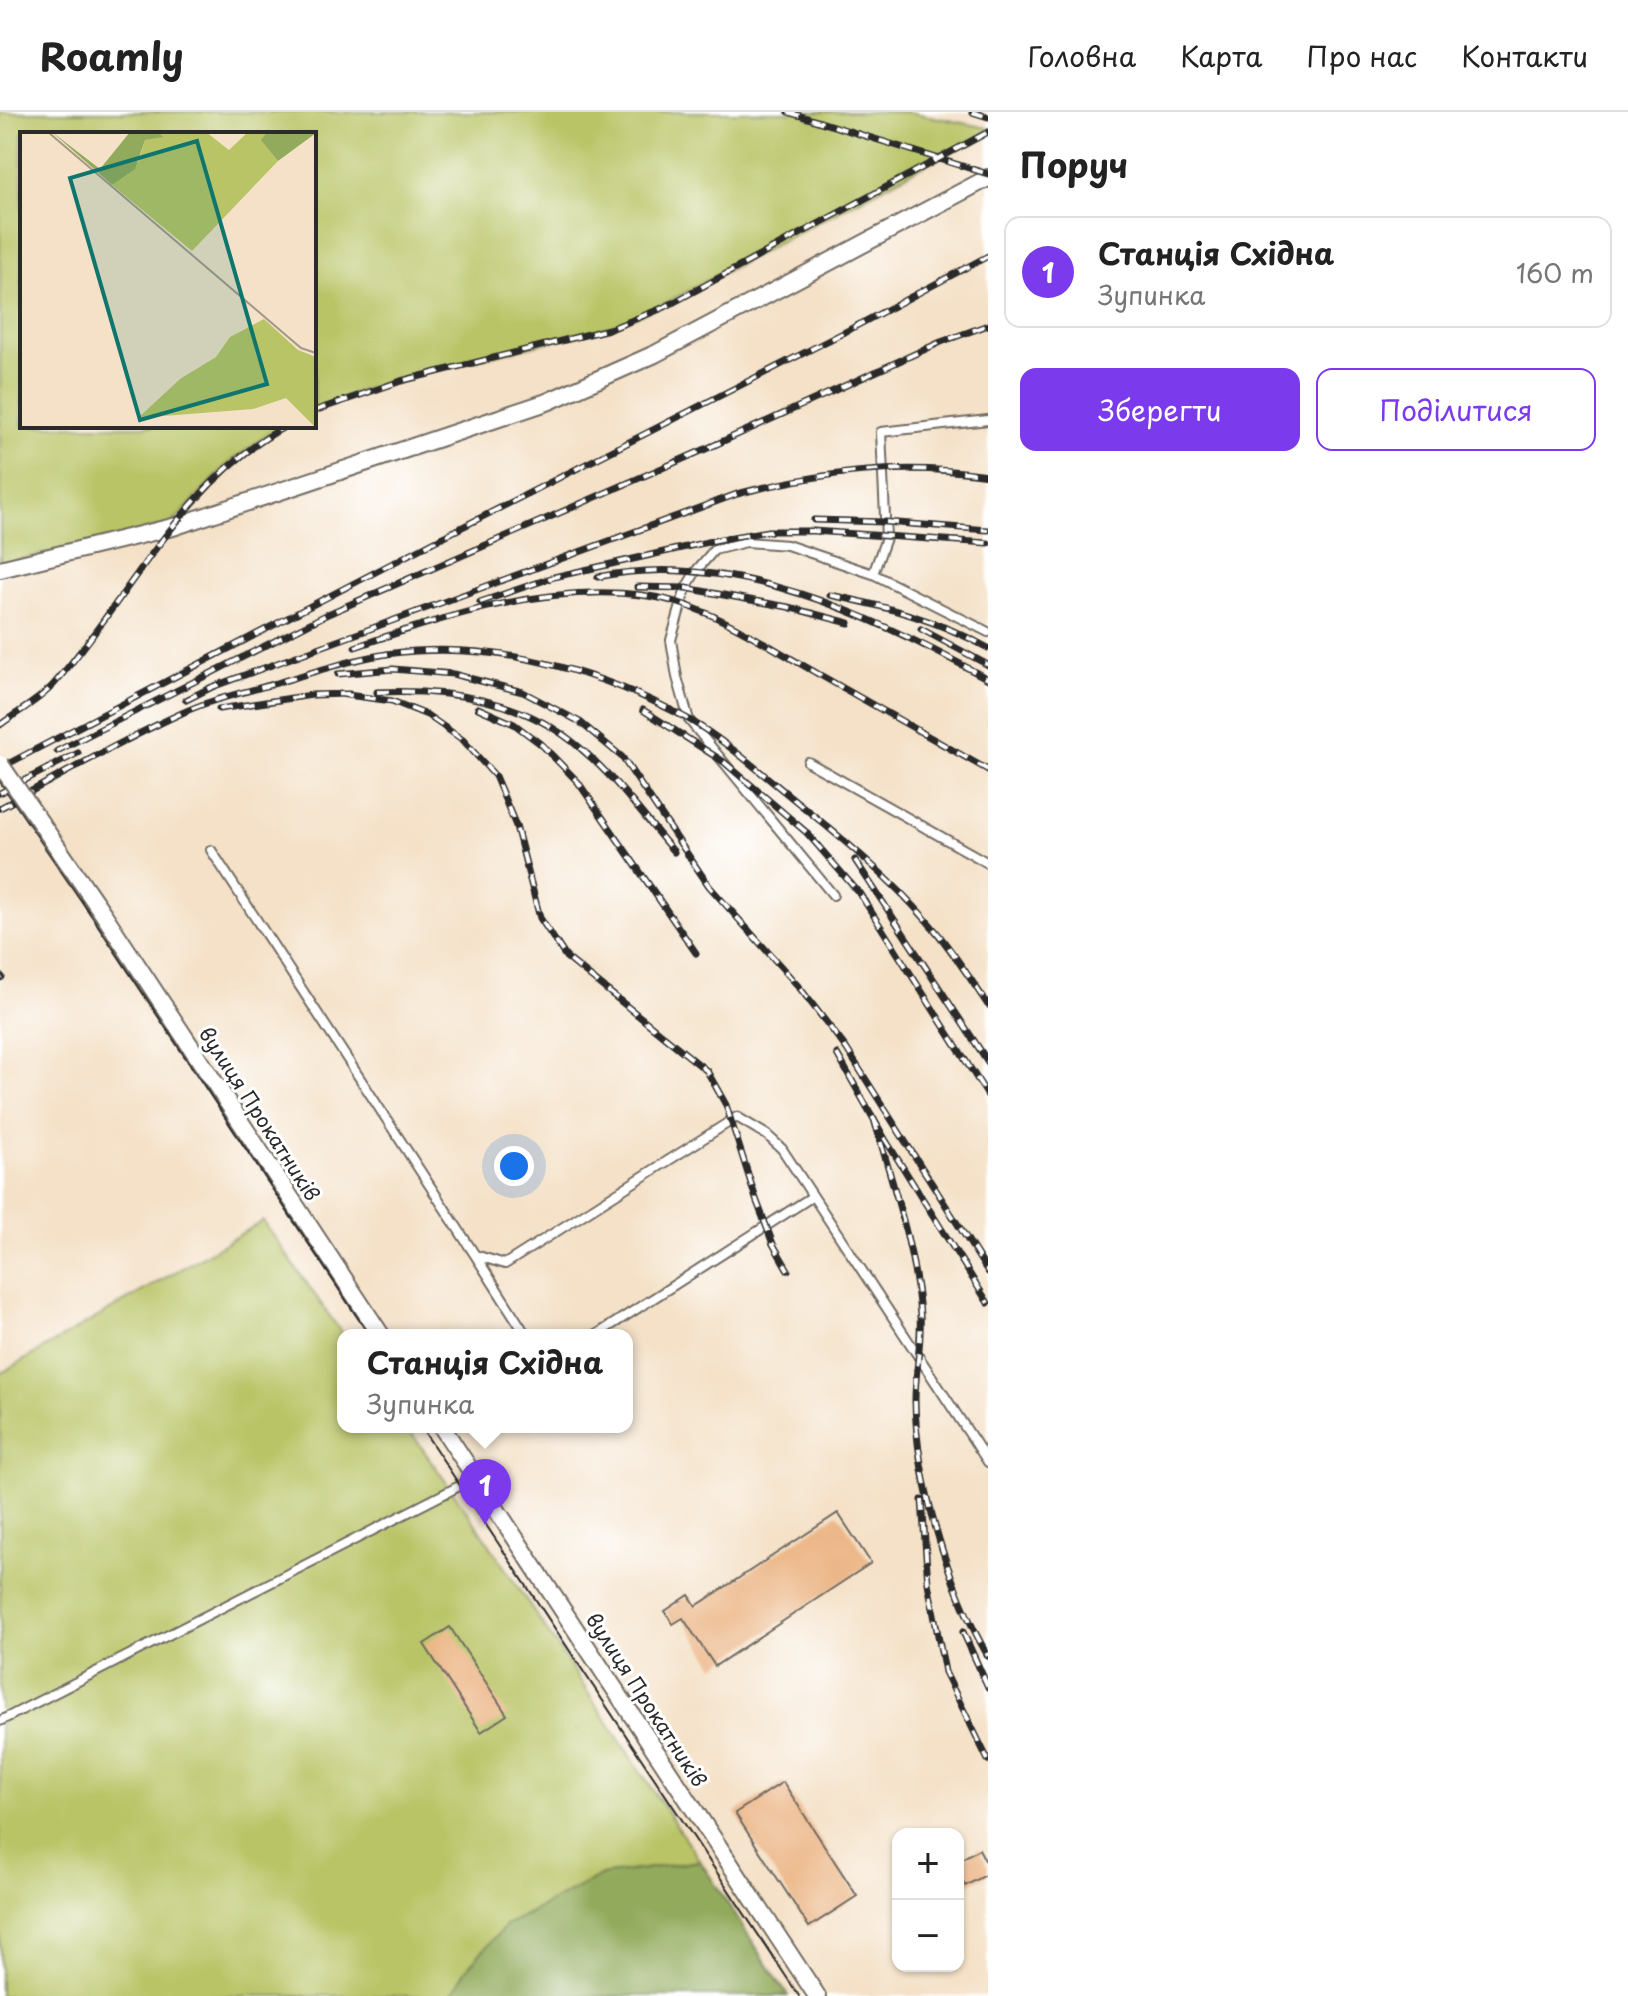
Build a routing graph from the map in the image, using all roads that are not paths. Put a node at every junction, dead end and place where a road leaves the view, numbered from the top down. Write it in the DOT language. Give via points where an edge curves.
graph roads {
  1 [pos="988,178"];
  2 [pos="988,420"];
  3 [pos="0,569"];
  4 [pos="873,574"];
  5 [pos="988,632"];
  6 [pos="808,762"];
  7 [pos="0,764"];
  8 [pos="211,850"];
  9 [pos="988,863"];
  10 [pos="833,895"];
  11 [pos="813,1196"];
  12 [pos="475,1255"];
  13 [pos="377,1329"];
  14 [pos="522,1329"];
  15 [pos="605,1329"];
  16 [pos="449,1433"];
  17 [pos="988,1462"];
  18 [pos="475,1477"];
  19 [pos="0,1721"];
  20 [pos="817,1996"];
  1 -- 3 [label="street" via="655,354 547,402 173,527"];
  2 -- 4 [label="lane" via="881,432 886,538"];
  4 -- 5 [label="lane"];
  4 -- 10 [label="lane" via="787,545 746,542 714,550 686,588 671,640 689,720"];
  6 -- 9 [label="lane"];
  7 -- 13 [label="street, вулиця Прокатників, bridge"];
  8 -- 12 [label="lane"];
  11 -- 12 [label="lane" via="782,1149 737,1117 505,1264"];
  11 -- 15 [label="lane"];
  11 -- 17 [label="lane"];
  12 -- 14 [label="lane"];
  16 -- 18 [label="street, вулиця Прокатників"];
  18 -- 19 [label="lane"];
  18 -- 20 [label="street, вулиця Прокатників"];
}
